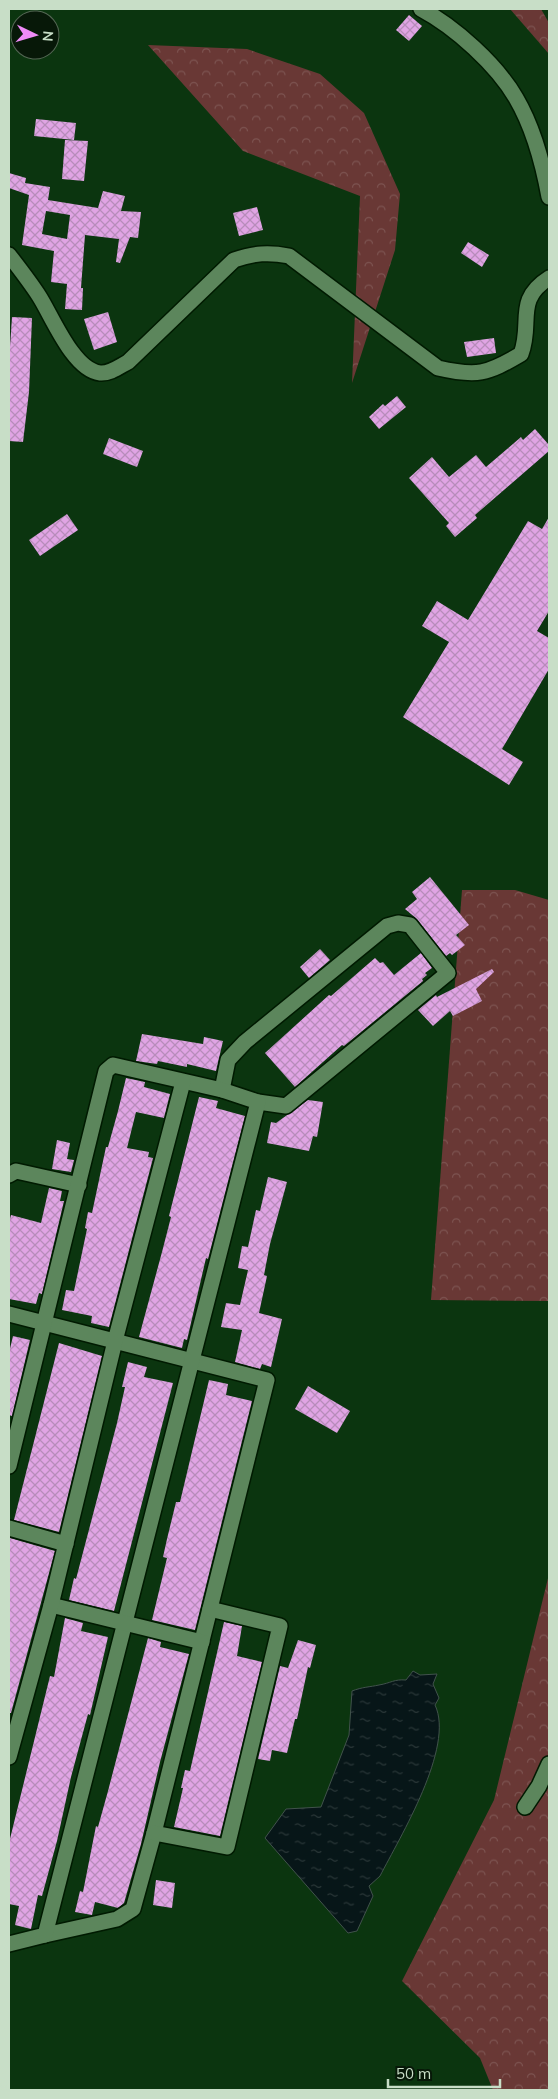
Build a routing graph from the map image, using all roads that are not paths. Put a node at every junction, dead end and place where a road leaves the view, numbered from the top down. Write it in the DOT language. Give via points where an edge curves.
graph roads {
  1 [pos="422,9"];
  2 [pos="549,197"];
  3 [pos="9,255"];
  4 [pos="549,278"];
  5 [pos="183,1082"];
  6 [pos="222,1090"];
  7 [pos="258,1102"];
  8 [pos="9,1175"];
  9 [pos="79,1185"];
  10 [pos="9,1314"];
  11 [pos="46,1322"];
  12 [pos="115,1341"];
  13 [pos="192,1361"];
  14 [pos="9,1466"];
  15 [pos="9,1528"];
  16 [pos="66,1544"];
  17 [pos="51,1605"];
  18 [pos="210,1609"];
  19 [pos="126,1622"];
  20 [pos="202,1642"];
  21 [pos="11,1737"];
  22 [pos="9,1757"];
  23 [pos="549,1764"];
  24 [pos="525,1807"];
  25 [pos="154,1833"];
  26 [pos="45,1935"];
  27 [pos="9,1944"];
  1 -- 2 [label="street" via="442,20 483,58 517,99 534,140"];
  3 -- 4 [label="street" via="39,296 80,363 100,373 128,362 234,260 253,253 274,252 289,256 438,368 465,374 491,371 521,354 526,342 527,300 538,285"];
  5 -- 6 [label="street"];
  5 -- 9 [label="street" via="113,1065 106,1071"];
  5 -- 12 [label="street"];
  6 -- 7 [label="street"];
  6 -- 7 [label="street" via="228,1060 245,1042 387,926 398,923 410,925 448,973 286,1106"];
  7 -- 13 [label="street"];
  8 -- 9 [label="street" via="16,1171"];
  9 -- 11 [label="street"];
  10 -- 11 [label="street"];
  11 -- 12 [label="street"];
  11 -- 14 [label="street"];
  12 -- 13 [label="street"];
  12 -- 16 [label="street"];
  13 -- 18 [label="street" via="268,1380"];
  13 -- 19 [label="street"];
  15 -- 16 [label="street"];
  16 -- 17 [label="street"];
  17 -- 19 [label="street"];
  17 -- 21 [label="street"];
  18 -- 20 [label="street"];
  18 -- 25 [label="street" via="280,1626 227,1847"];
  19 -- 20 [label="street"];
  19 -- 26 [label="street"];
  20 -- 25 [label="street"];
  21 -- 22 [label="street"];
  23 -- 24 [label="street"];
  25 -- 26 [label="street" via="132,1909 117,1919"];
  26 -- 27 [label="street"];
}
